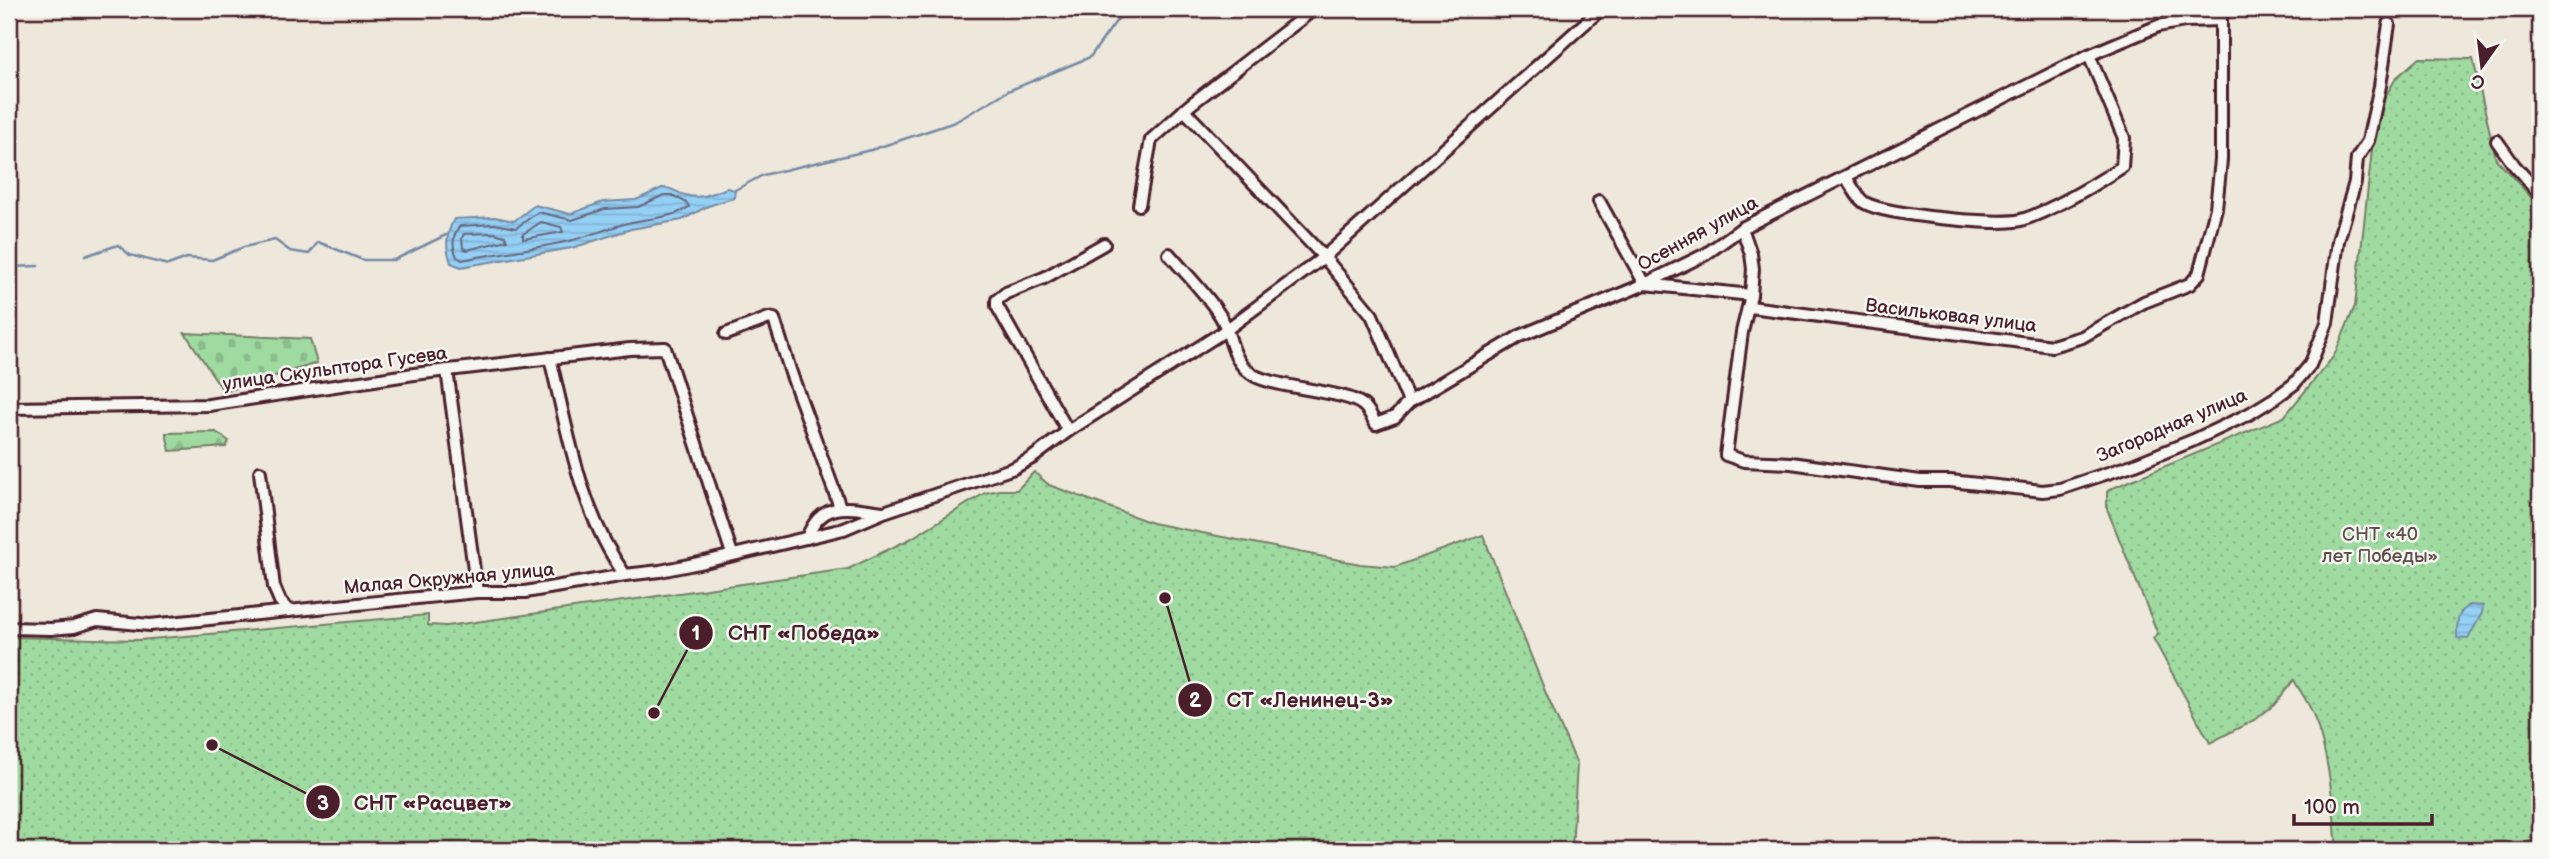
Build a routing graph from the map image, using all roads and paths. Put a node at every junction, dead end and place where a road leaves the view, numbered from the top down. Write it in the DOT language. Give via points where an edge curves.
graph roads {
  1 [pos="1314,9"];
  2 [pos="1601,9"];
  3 [pos="2221,14"];
  4 [pos="2389,24"];
  5 [pos="2089,55"];
  6 [pos="1184,110"];
  7 [pos="2497,141"];
  8 [pos="1846,177"];
  9 [pos="2540,194"];
  10 [pos="1599,201"];
  11 [pos="1139,205"];
  12 [pos="1742,229"];
  13 [pos="1104,244"];
  14 [pos="1169,254"];
  15 [pos="1324,257"];
  16 [pos="1645,284"];
  17 [pos="1751,301"];
  18 [pos="1226,330"];
  19 [pos="726,334"];
  20 [pos="550,358"];
  21 [pos="447,370"];
  22 [pos="1409,402"];
  23 [pos="9,408"];
  24 [pos="1068,430"];
  25 [pos="260,472"];
  26 [pos="840,507"];
  27 [pos="884,512"];
  28 [pos="807,538"];
  29 [pos="732,554"];
  30 [pos="625,575"];
  31 [pos="477,592"];
  32 [pos="289,611"];
  33 [pos="9,628"];
  1 -- 6 [label="street"];
  2 -- 15 [label="street, Малая Окружная улица"];
  3 -- 5 [label="street, Осенняя улица" via="2158,26"];
  3 -- 17 [label="street, Васильковая улица" via="2221,160 2216,208 2199,274 2190,284 2144,302 2081,337 2052,346"];
  4 -- 17 [label="street, Загородная улица" via="2368,141 2357,158 2353,192 2338,241 2327,323 2310,365 2275,398 2194,440 2060,489 2043,491 1744,461 1726,455 1742,332"];
  5 -- 8 [label="street, Осенняя улица"];
  5 -- 8 [label="street" via="2124,138 2122,167 2084,191 2004,223 1906,214 1875,206 1864,202"];
  6 -- 11 [label="street" via="1151,140"];
  6 -- 15 [label="street"];
  7 -- 9 [label="street"];
  8 -- 12 [label="street, Осенняя улица"];
  10 -- 16 [label="street"];
  12 -- 16 [label="street, Осенняя улица" via="1706,254"];
  12 -- 17 [label="street" via="1753,268"];
  13 -- 24 [label="street" via="998,300 997,306"];
  14 -- 18 [label="street" via="1221,317"];
  15 -- 18 [label="street, Малая Окружная улица"];
  15 -- 22 [label="street" via="1372,315"];
  16 -- 17 [label="street, Васильковая улица"];
  16 -- 22 [label="street, Осенняя улица" via="1520,336"];
  18 -- 22 [label="street, Осенняя улица" via="1235,354 1253,375 1350,398 1364,405 1376,424 1395,417"];
  18 -- 24 [label="street, Малая Окружная улица"];
  19 -- 26 [label="street" via="774,319"];
  20 -- 21 [label="street, улица Скульптора Гусева"];
  20 -- 29 [label="street, улица Скульптора Гусева" via="665,348"];
  20 -- 30 [label="street" via="580,483 605,543"];
  21 -- 23 [label="street, улица Скульптора Гусева" via="209,405"];
  21 -- 31 [label="street"];
  24 -- 27 [label="street, Малая Окружная улица" via="1014,468"];
  25 -- 32 [label="street" via="274,587"];
  26 -- 27 [label="street"];
  26 -- 28 [label="street" via="815,520"];
  27 -- 28 [label="street, Малая Окружная улица"];
  28 -- 29 [label="street, Малая Окружная улица"];
  29 -- 30 [label="street, Малая Окружная улица"];
  30 -- 31 [label="street, Малая Окружная улица" via="525,592"];
  31 -- 32 [label="street, Малая Окружная улица"];
  32 -- 33 [label="street, Малая Окружная улица" via="150,625 97,620 74,627"];
}
